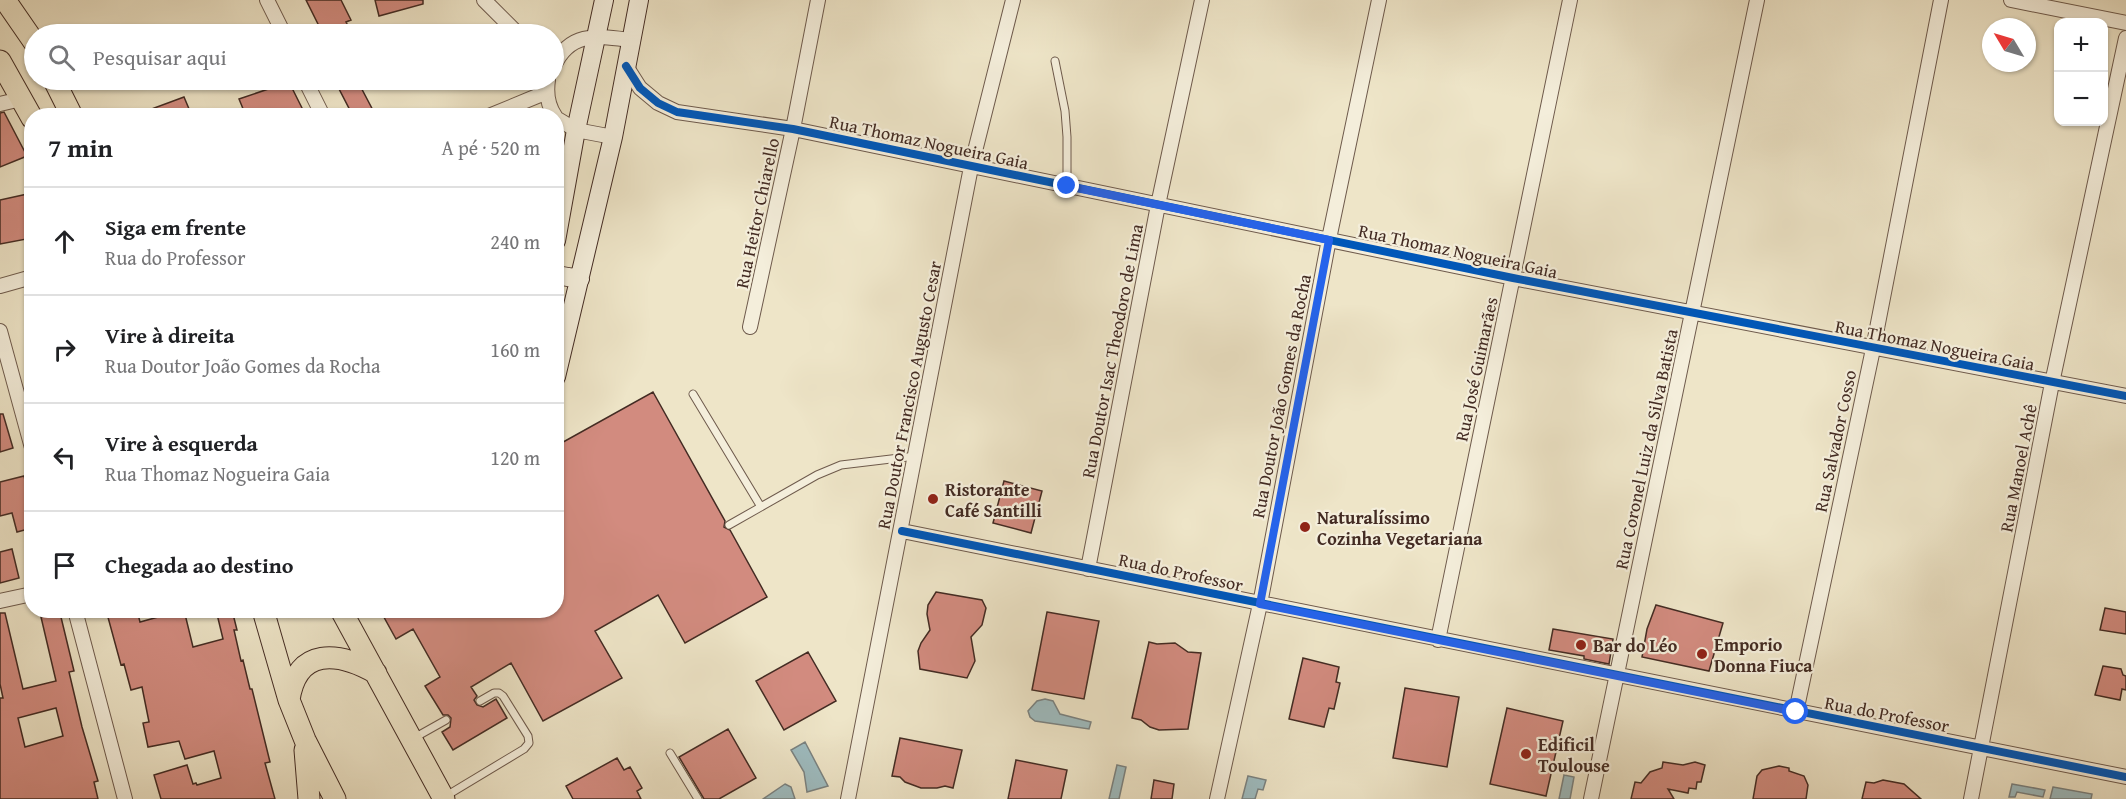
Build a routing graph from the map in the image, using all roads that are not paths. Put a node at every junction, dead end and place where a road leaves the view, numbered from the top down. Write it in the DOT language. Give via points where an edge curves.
graph roads {
  1 [pos="5,0"];
  2 [pos="267,0"];
  3 [pos="484,0"];
  4 [pos="604,0"];
  5 [pos="639,0"];
  6 [pos="818,0"];
  7 [pos="1013,0"];
  8 [pos="1202,0"];
  9 [pos="1379,0"];
  10 [pos="1570,0"];
  11 [pos="1757,0"];
  12 [pos="1941,0"];
  13 [pos="2011,0"];
  14 [pos="2126,23"];
  15 [pos="279,24"];
  16 [pos="508,24"];
  17 [pos="24,28"];
  18 [pos="596,36"];
  19 [pos="2126,38"];
  20 [pos="630,40"];
  21 [pos="564,45"];
  22 [pos="0,61"];
  23 [pos="1055,61"];
  24 [pos="626,66"];
  25 [pos="59,90"];
  26 [pos="311,90"];
  27 [pos="539,90"];
  28 [pos="547,90"];
  29 [pos="21,99"];
  30 [pos="0,104"];
  31 [pos="26,108"];
  32 [pos="68,108"];
  33 [pos="319,108"];
  34 [pos="504,108"];
  35 [pos="550,108"];
  36 [pos="564,122"];
  37 [pos="576,129"];
  38 [pos="793,129"];
  39 [pos="613,137"];
  40 [pos="971,167"];
  41 [pos="1067,186"];
  42 [pos="564,196"];
  43 [pos="1158,205"];
  44 [pos="1329,240"];
  45 [pos="564,276"];
  46 [pos="1513,278"];
  47 [pos="24,279"];
  48 [pos="580,279"];
  49 [pos="0,286"];
  50 [pos="1693,313"];
  51 [pos="750,327"];
  52 [pos="0,331"];
  53 [pos="564,344"];
  54 [pos="1873,349"];
  55 [pos="2052,383"];
  56 [pos="693,394"];
  57 [pos="2126,396"];
  58 [pos="24,419"];
  59 [pos="916,456"];
  60 [pos="761,507"];
  61 [pos="729,525"];
  62 [pos="902,531"];
  63 [pos="1088,568"];
  64 [pos="24,596"];
  65 [pos="0,601"];
  66 [pos="1260,604"];
  67 [pos="77,618"];
  68 [pos="265,618"];
  69 [pos="345,618"];
  70 [pos="1438,640"];
  71 [pos="376,674"];
  72 [pos="1617,676"];
  73 [pos="289,700"];
  74 [pos="480,701"];
  75 [pos="1796,712"];
  76 [pos="446,720"];
  77 [pos="305,740"];
  78 [pos="412,740"];
  79 [pos="1983,749"];
  80 [pos="670,753"];
  81 [pos="2126,777"];
  82 [pos="444,798"];
  83 [pos="125,799"];
  84 [pos="309,799"];
  85 [pos="335,799"];
  86 [pos="698,799"];
  87 [pos="848,799"];
  88 [pos="1217,799"];
  89 [pos="1591,799"];
  90 [pos="1971,799"];
  1 -- 17 [label="main road"];
  2 -- 15 [label="street"];
  3 -- 16 [label="street"];
  4 -- 18 [label="street"];
  5 -- 20 [label="street"];
  6 -- 38 [label="street, Rua Heitor Chiarello"];
  7 -- 40 [label="street, Rua Doutor Francisco Augusto Cesar"];
  8 -- 43 [label="street, Rua Doutor Isac Theodoro de Lima"];
  9 -- 44 [label="street, Rua Doutor João Gomes da Rocha"];
  10 -- 46 [label="street, Rua José Guimarães"];
  11 -- 50 [label="street, Rua Coronel Luiz da Silva Batista"];
  12 -- 54 [label="street, Rua Salvador Cosso"];
  13 -- 14 [label="street"];
  18 -- 20 [label="street"];
  18 -- 21 [label="street"];
  18 -- 37 [label="street"];
  19 -- 55 [label="street, Rua Manoel Achê"];
  20 -- 24 [label="street"];
  22 -- 29 [label="main road"];
  23 -- 41 [label="lane" via="1065,111"];
  24 -- 38 [label="street, Rua Thomaz Nogueira Gaia" via="640,88 677,112"];
  24 -- 39 [label="street"];
  25 -- 32 [label="main road"];
  26 -- 33 [label="street"];
  27 -- 34 [label="street"];
  28 -- 35 [label="street"];
  29 -- 30 [label="street"];
  29 -- 31 [label="main road"];
  36 -- 37 [label="street"];
  37 -- 39 [label="street"];
  37 -- 42 [label="street"];
  38 -- 40 [label="street, Rua Thomaz Nogueira Gaia"];
  38 -- 51 [label="street, Rua Heitor Chiarello"];
  39 -- 48 [label="street"];
  40 -- 41 [label="street, Rua Thomaz Nogueira Gaia"];
  40 -- 59 [label="street, Rua Doutor Francisco Augusto Cesar"];
  41 -- 43 [label="street, Rua Thomaz Nogueira Gaia"];
  43 -- 44 [label="street, Rua Thomaz Nogueira Gaia"];
  43 -- 63 [label="street, Rua Doutor Isac Theodoro de Lima"];
  44 -- 46 [label="street, Rua Thomaz Nogueira Gaia"];
  44 -- 66 [label="street, Rua Doutor João Gomes da Rocha"];
  45 -- 48 [label="street"];
  46 -- 50 [label="street, Rua Thomaz Nogueira Gaia"];
  46 -- 70 [label="street, Rua José Guimarães"];
  47 -- 49 [label="street"];
  48 -- 53 [label="street"];
  50 -- 54 [label="street, Rua Thomaz Nogueira Gaia"];
  50 -- 72 [label="street, Rua Coronel Luiz da Silva Batista"];
  52 -- 58 [label="street"];
  54 -- 55 [label="street, Rua Thomaz Nogueira Gaia"];
  54 -- 75 [label="street, Rua Salvador Cosso"];
  55 -- 57 [label="street, Rua Thomaz Nogueira Gaia"];
  55 -- 79 [label="street, Rua Manoel Achê"];
  56 -- 60 [label="lane"];
  59 -- 60 [label="lane" via="842,465"];
  59 -- 62 [label="street, Rua Doutor Francisco Augusto Cesar"];
  60 -- 61 [label="lane"];
  62 -- 63 [label="street, Rua do Professor"];
  62 -- 87 [label="street, Rua Doutor Francisco Augusto Cesar"];
  63 -- 66 [label="street, Rua do Professor"];
  64 -- 65 [label="street"];
  66 -- 70 [label="street, Rua do Professor"];
  66 -- 88 [label="street, Rua Doutor João Gomes da Rocha"];
  67 -- 83 [label="street"];
  68 -- 73 [label="main road"];
  69 -- 71 [label="main road"];
  70 -- 72 [label="street, Rua do Professor"];
  71 -- 73 [label="main road" via="347,659 316,659 297,676"];
  71 -- 78 [label="main road"];
  72 -- 75 [label="street, Rua do Professor"];
  72 -- 89 [label="street, Rua Coronel Luiz da Silva Batista"];
  73 -- 77 [label="main road"];
  74 -- 82 [label="lane" via="494,693 503,696 529,743"];
  75 -- 79 [label="street, Rua do Professor"];
  76 -- 78 [label="lane"];
  77 -- 84 [label="main road"];
  77 -- 85 [label="main road"];
  78 -- 82 [label="main road"];
  79 -- 81 [label="street, Rua do Professor"];
  79 -- 90 [label="street, Rua Manoel Achê"];
  80 -- 86 [label="lane"];
}
